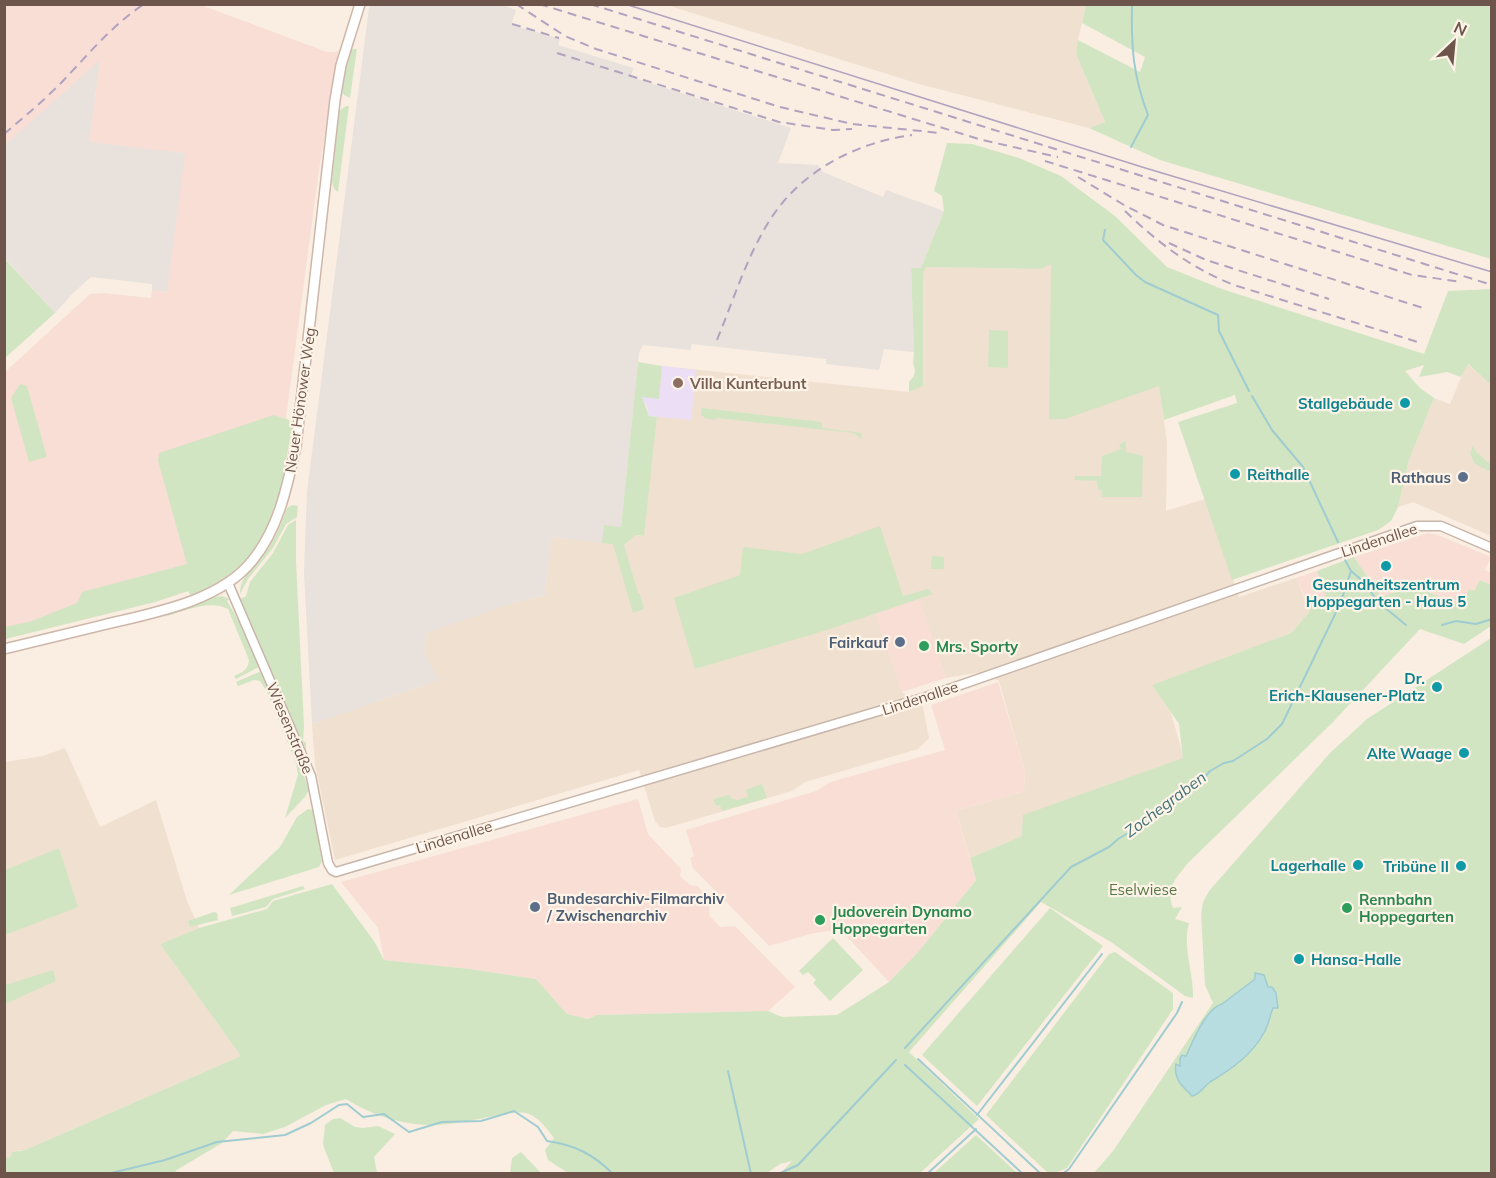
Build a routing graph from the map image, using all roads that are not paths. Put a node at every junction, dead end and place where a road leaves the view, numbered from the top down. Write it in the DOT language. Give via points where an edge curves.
graph roads {
  1 [pos="360,4"];
  2 [pos="1491,548"];
  3 [pos="228,583"];
  4 [pos="4,649"];
  5 [pos="340,872"];
  1 -- 3 [label="main road, Neuer Hönower Weg" via="339,79 288,486 261,550"];
  2 -- 5 [label="street, Lindenallee" via="1441,526 1417,526 926,697"];
  3 -- 4 [label="main road, Neuer Hönower Weg" via="165,610"];
  3 -- 5 [label="street, Wiesenstraße" via="311,776 328,863 332,870"];
}
